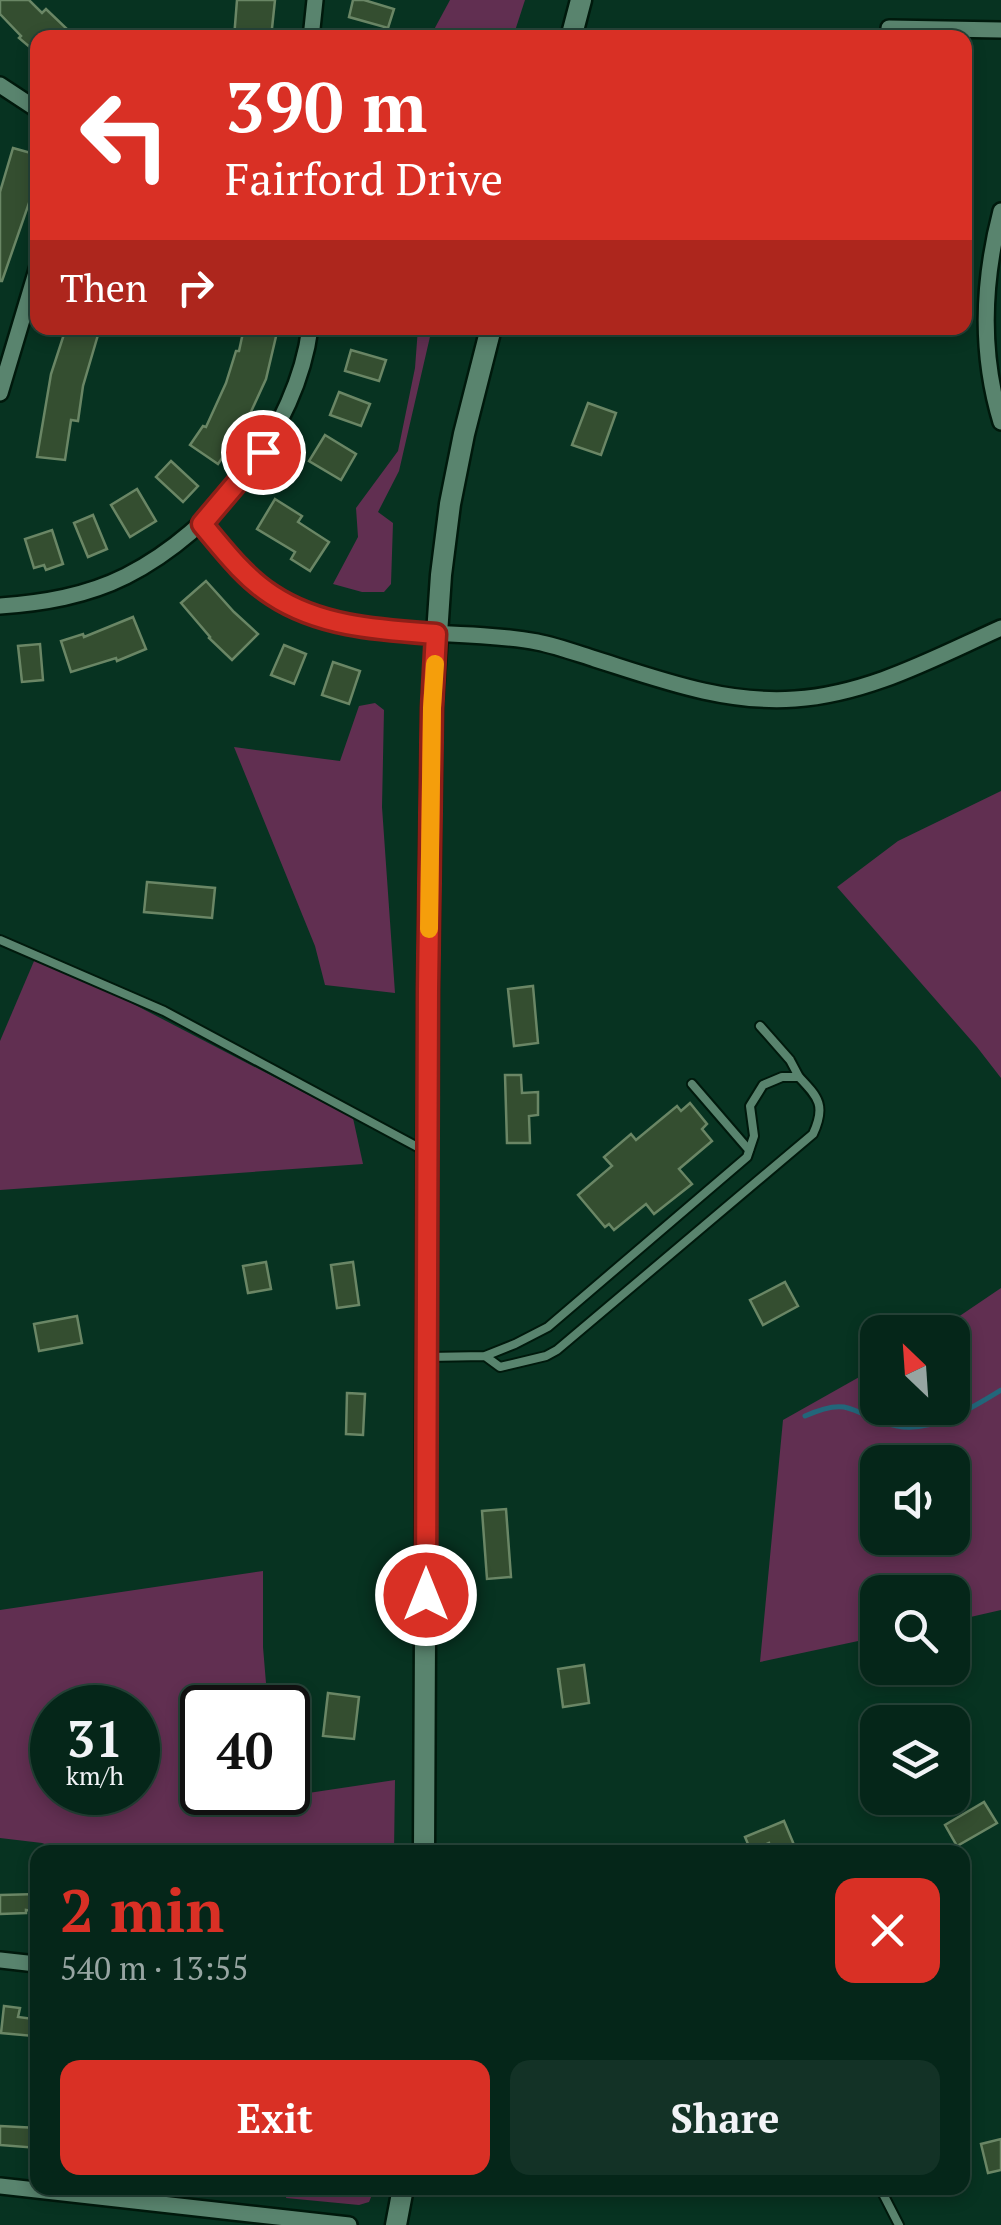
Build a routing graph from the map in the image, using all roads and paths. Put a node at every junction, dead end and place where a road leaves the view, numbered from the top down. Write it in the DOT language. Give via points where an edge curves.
graph roads {
  1 [pos="315,0"];
  2 [pos="581,0"];
  3 [pos="889,28"];
  4 [pos="311,30"];
  5 [pos="573,30"];
  6 [pos="1001,30"];
  7 [pos="0,84"];
  8 [pos="30,105"];
  9 [pos="1001,211"];
  10 [pos="30,293"];
  11 [pos="308,335"];
  12 [pos="489,335"];
  13 [pos="0,393"];
  14 [pos="1001,422"];
  15 [pos="202,524"];
  16 [pos="0,606"];
  17 [pos="1001,628"];
  18 [pos="436,634"];
  19 [pos="0,940"];
  20 [pos="760,1026"];
  21 [pos="799,1077"];
  22 [pos="692,1084"];
  23 [pos="749,1150"];
  24 [pos="429,1154"];
  25 [pos="427,1356"];
  26 [pos="485,1356"];
  27 [pos="424,1845"];
  28 [pos="0,1960"];
  29 [pos="30,1963"];
  30 [pos="0,2186"];
  31 [pos="30,2189"];
  32 [pos="85,2195"];
  33 [pos="402,2195"];
  34 [pos="883,2195"];
  35 [pos="199,2207"];
  36 [pos="197,2225"];
  37 [pos="348,2225"];
  38 [pos="396,2225"];
  39 [pos="898,2225"];
  1 -- 4 [label="street"];
  2 -- 5 [label="street"];
  3 -- 6 [label="street"];
  7 -- 8 [label="street"];
  9 -- 14 [label="street" via="986,303"];
  10 -- 13 [label="street"];
  11 -- 15 [label="street" via="299,376 263,452"];
  12 -- 18 [label="street" via="450,504"];
  15 -- 16 [label="street" via="124,577 81,594"];
  15 -- 18 [label="street" via="250,577 293,607 340,623"];
  17 -- 18 [label="street" via="864,687 772,700 702,692 544,643"];
  18 -- 24 [label="street"];
  19 -- 24 [label="lane" via="164,1011"];
  20 -- 21 [label="lane"];
  21 -- 23 [label="lane" via="782,1077 758,1090 750,1106"];
  21 -- 26 [label="lane" via="820,1106 813,1134 557,1350 500,1366"];
  22 -- 23 [label="lane"];
  23 -- 26 [label="lane" via="548,1326"];
  24 -- 25 [label="street"];
  25 -- 26 [label="lane"];
  25 -- 27 [label="street"];
  28 -- 29 [label="street"];
  30 -- 31 [label="street"];
  32 -- 35 [label="street"];
  33 -- 38 [label="street"];
  34 -- 39 [label="lane"];
  35 -- 36 [label="street"];
  35 -- 37 [label="street"];
}
